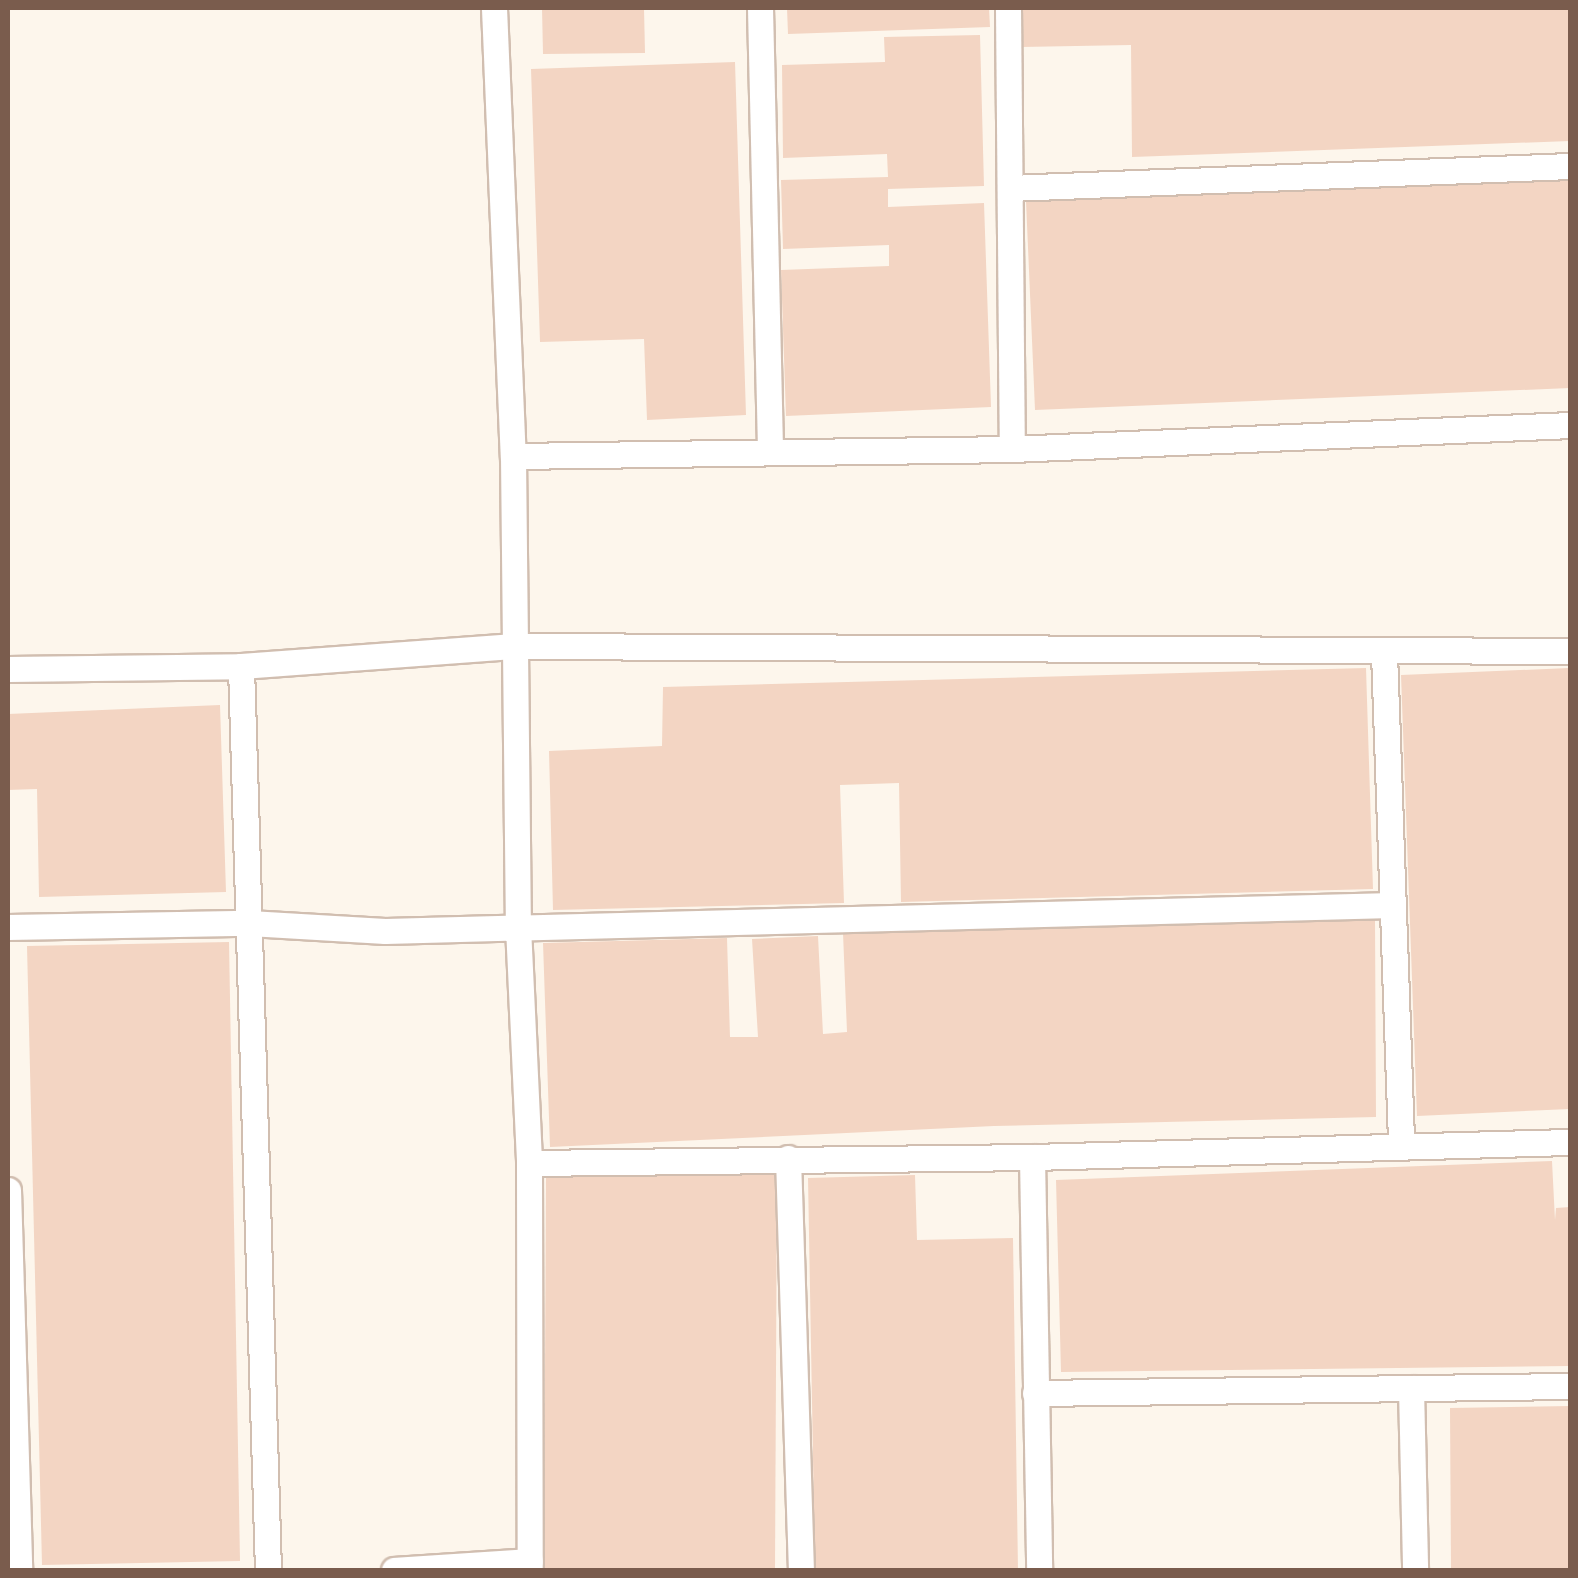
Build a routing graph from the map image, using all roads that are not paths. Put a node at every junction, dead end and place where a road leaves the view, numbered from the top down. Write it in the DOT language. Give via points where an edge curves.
graph roads {
  1 [pos="494,8"];
  2 [pos="760,8"];
  3 [pos="1008,8"];
  4 [pos="1570,166"];
  5 [pos="1010,188"];
  6 [pos="1570,425"];
  7 [pos="1012,448"];
  8 [pos="770,449"];
  9 [pos="513,456"];
  10 [pos="516,646"];
  11 [pos="1570,651"];
  12 [pos="1384,653"];
  13 [pos="242,666"];
  14 [pos="8,669"];
  15 [pos="1393,905"];
  16 [pos="249,924"];
  17 [pos="8,927"];
  18 [pos="518,927"];
  19 [pos="1570,1142"];
  20 [pos="1401,1148"];
  21 [pos="1032,1157"];
  22 [pos="788,1158"];
  23 [pos="529,1163"];
  24 [pos="8,1190"];
  25 [pos="1570,1386"];
  26 [pos="1411,1388"];
  27 [pos="1035,1394"];
  28 [pos="530,1566"];
  29 [pos="18,1570"];
  30 [pos="268,1570"];
  31 [pos="394,1570"];
  32 [pos="801,1570"];
  33 [pos="1039,1570"];
  34 [pos="1415,1570"];
  1 -- 9 [label="street"];
  2 -- 8 [label="street"];
  3 -- 5 [label="street"];
  4 -- 5 [label="street"];
  5 -- 7 [label="street"];
  6 -- 7 [label="street"];
  7 -- 8 [label="street"];
  8 -- 9 [label="street"];
  9 -- 10 [label="street"];
  10 -- 12 [label="street"];
  10 -- 13 [label="street"];
  10 -- 18 [label="street"];
  11 -- 12 [label="street"];
  12 -- 15 [label="street"];
  13 -- 14 [label="street"];
  13 -- 16 [label="street"];
  15 -- 18 [label="street"];
  15 -- 20 [label="street"];
  16 -- 17 [label="street"];
  16 -- 18 [label="street" via="386,931"];
  16 -- 30 [label="street"];
  18 -- 23 [label="street"];
  19 -- 20 [label="street"];
  20 -- 21 [label="street"];
  21 -- 22 [label="street"];
  21 -- 27 [label="street"];
  22 -- 23 [label="street"];
  22 -- 32 [label="street"];
  23 -- 28 [label="street"];
  24 -- 29 [label="street"];
  25 -- 26 [label="street"];
  26 -- 27 [label="street"];
  26 -- 34 [label="street"];
  27 -- 33 [label="street"];
  28 -- 31 [label="street"];
}
